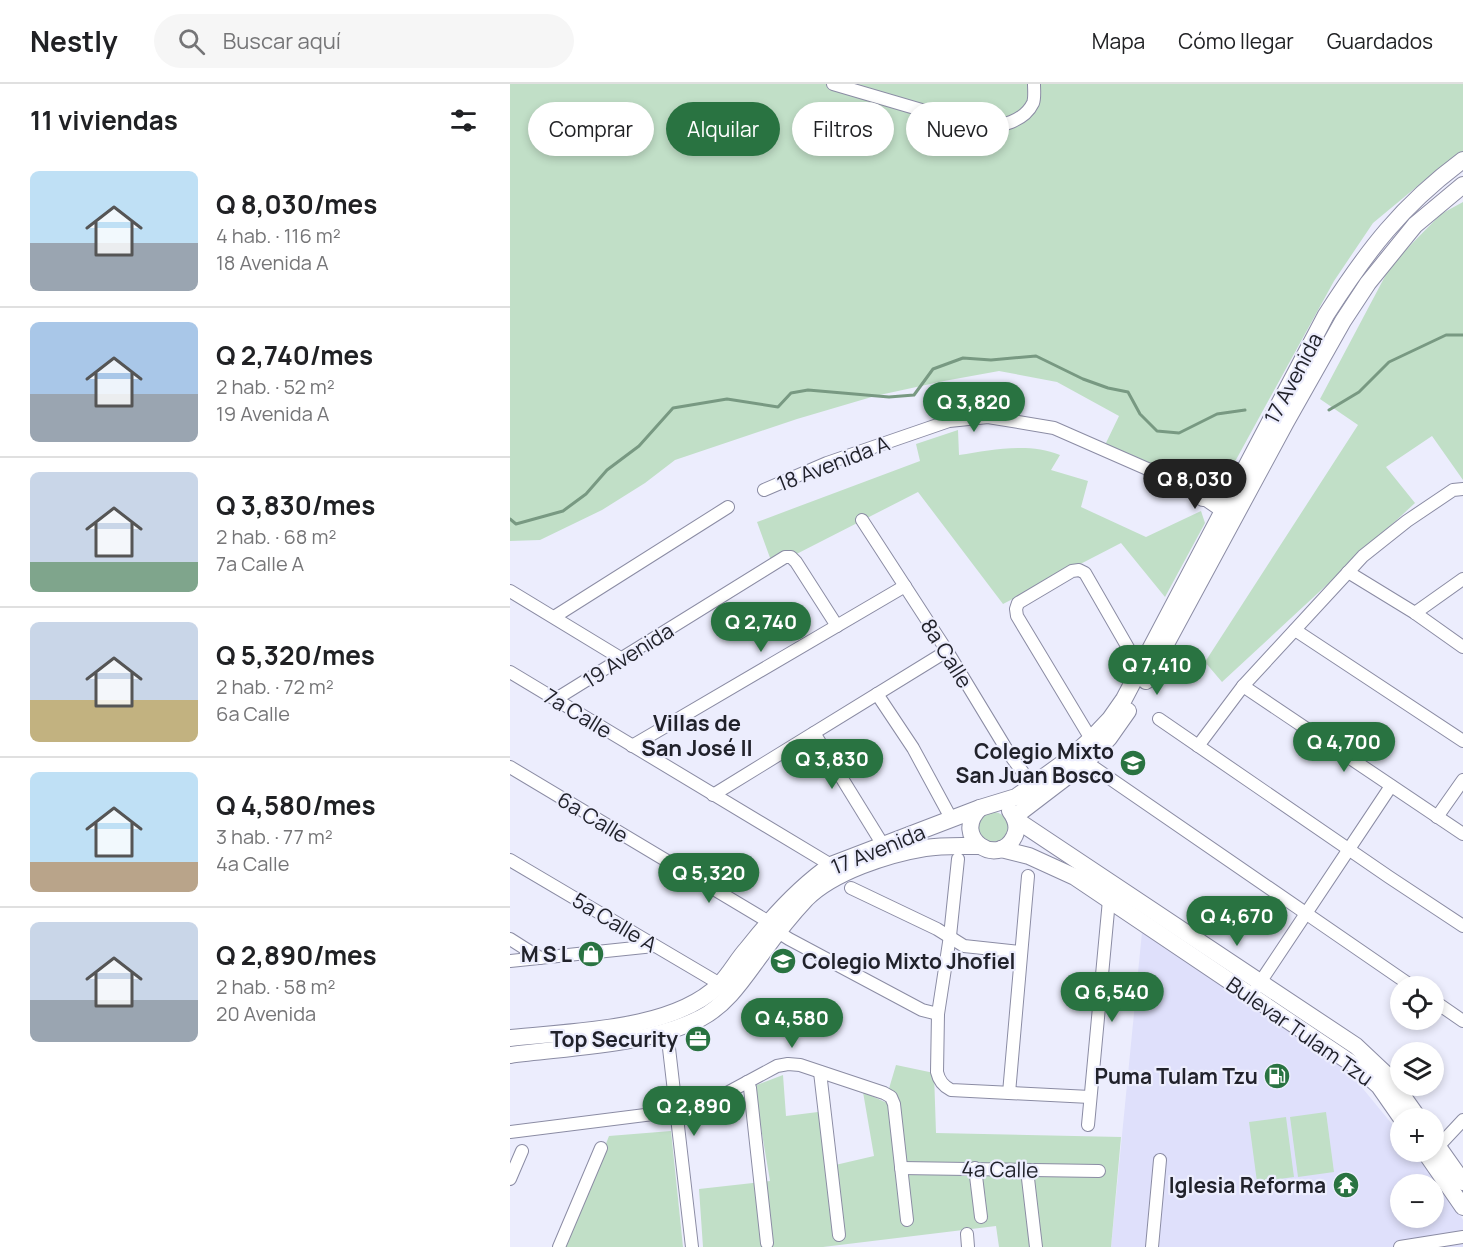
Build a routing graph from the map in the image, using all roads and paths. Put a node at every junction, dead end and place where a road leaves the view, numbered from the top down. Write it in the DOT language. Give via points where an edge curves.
graph roads {
  1 [pos="833,84"];
  2 [pos="1034,84"];
  3 [pos="1463,160"];
  4 [pos="1463,185"];
  5 [pos="1236,488"];
  6 [pos="1463,489"];
  7 [pos="764,490"];
  8 [pos="1203,498"];
  9 [pos="728,507"];
  10 [pos="1229,516"];
  11 [pos="862,520"];
  12 [pos="1348,572"];
  13 [pos="1463,579"];
  14 [pos="905,586"];
  15 [pos="510,591"];
  16 [pos="1415,613"];
  17 [pos="554,617"];
  18 [pos="837,626"];
  19 [pos="1295,630"];
  20 [pos="1463,647"];
  21 [pos="946,651"];
  22 [pos="1131,653"];
  23 [pos="622,659"];
  24 [pos="510,672"];
  25 [pos="1243,687"];
  26 [pos="876,694"];
  27 [pos="556,699"];
  28 [pos="1159,719"];
  29 [pos="814,733"];
  30 [pos="1091,739"];
  31 [pos="1463,741"];
  32 [pos="632,746"];
  33 [pos="1198,746"];
  34 [pos="1086,762"];
  35 [pos="510,767"];
  36 [pos="1463,780"];
  37 [pos="1034,786"];
  38 [pos="1390,786"];
  39 [pos="713,795"];
  40 [pos="987,806"];
  41 [pos="1437,817"];
  42 [pos="1015,818"];
  43 [pos="952,820"];
  44 [pos="1463,834"];
  45 [pos="883,845"];
  46 [pos="980,846"];
  47 [pos="1001,849"];
  48 [pos="1347,849"];
  49 [pos="958,859"];
  50 [pos="510,860"];
  51 [pos="831,865"];
  52 [pos="1028,876"];
  53 [pos="851,888"];
  54 [pos="1109,900"];
  55 [pos="1305,914"];
  56 [pos="1463,926"];
  57 [pos="773,927"];
  58 [pos="950,936"];
  59 [pos="510,939"];
  60 [pos="654,946"];
  61 [pos="1021,952"];
  62 [pos="540,958"];
  63 [pos="510,961"];
  64 [pos="1397,976"];
  65 [pos="720,984"];
  66 [pos="1255,989"];
  67 [pos="1444,1008"];
  68 [pos="1289,1011"];
  69 [pos="938,1014"];
  70 [pos="1463,1021"];
  71 [pos="667,1031"];
  72 [pos="510,1038"];
  73 [pos="510,1055"];
  74 [pos="820,1072"];
  75 [pos="747,1082"];
  76 [pos="1009,1093"];
  77 [pos="1090,1097"];
  78 [pos="1394,1108"];
  79 [pos="1411,1108"];
  80 [pos="661,1113"];
  81 [pos="677,1120"];
  82 [pos="1463,1120"];
  83 [pos="1088,1125"];
  84 [pos="510,1132"];
  85 [pos="1444,1138"];
  86 [pos="601,1148"];
  87 [pos="522,1151"];
  88 [pos="1160,1160"];
  89 [pos="1443,1162"];
  90 [pos="901,1168"];
  91 [pos="975,1168"];
  92 [pos="1027,1170"];
  93 [pos="1100,1171"];
  94 [pos="1457,1178"];
  95 [pos="510,1179"];
  96 [pos="1463,1208"];
  97 [pos="981,1217"];
  98 [pos="907,1220"];
  99 [pos="839,1235"];
  100 [pos="1463,1237"];
  101 [pos="767,1243"];
  102 [pos="559,1247"];
  103 [pos="692,1247"];
  104 [pos="1036,1247"];
  105 [pos="1152,1247"];
  106 [pos="1400,1247"];
  1 -- 2 [label="street" via="983,128 1021,118 1033,103"];
  3 -- 5 [label="main road, 17 Avenida" via="1403,211 1354,272 1326,315"];
  4 -- 10 [label="main road, 17 Avenida" via="1415,225 1368,283"];
  5 -- 8 [label="main road"];
  5 -- 10 [label="main road, 17 Avenida"];
  6 -- 12 [label="street" via="1453,490 1407,521"];
  7 -- 8 [label="street, 18 Avenida A" via="827,463 949,421 988,417 1054,428 1184,485"];
  8 -- 10 [label="street, 18 Avenida A"];
  9 -- 17 [label="street"];
  10 -- 30 [label="main road, 17 Avenida" via="1124,699"];
  10 -- 34 [label="main road, 17 Avenida" via="1134,704 1110,738"];
  11 -- 14 [label="street, 8a Calle"];
  12 -- 16 [label="street"];
  12 -- 19 [label="street"];
  13 -- 16 [label="street"];
  14 -- 18 [label="street"];
  14 -- 21 [label="street, 8a Calle"];
  15 -- 17 [label="street"];
  16 -- 20 [label="street"];
  17 -- 23 [label="street"];
  18 -- 23 [label="street, 19 Avenida" via="791,557 785,557"];
  18 -- 32 [label="street"];
  19 -- 25 [label="street"];
  19 -- 31 [label="street"];
  21 -- 26 [label="street"];
  21 -- 37 [label="street, 8a Calle" via="1012,758"];
  22 -- 30 [label="street" via="1085,573 1079,570 1018,603 1017,616"];
  23 -- 27 [label="street, 19 Avenida"];
  24 -- 27 [label="street, 7a Calle"];
  25 -- 33 [label="street"];
  25 -- 38 [label="street"];
  26 -- 29 [label="street"];
  26 -- 43 [label="street"];
  27 -- 32 [label="street, 7a Calle"];
  28 -- 33 [label="street"];
  29 -- 39 [label="street"];
  29 -- 45 [label="street"];
  30 -- 37 [label="main road, 17 Avenida"];
  32 -- 39 [label="street, 7a Calle"];
  33 -- 48 [label="street"];
  34 -- 42 [label="main road, 17 Avenida"];
  34 -- 55 [label="street"];
  35 -- 57 [label="street, 6a Calle"];
  36 -- 41 [label="street"];
  37 -- 40 [label="main road, 17 Avenida" via="1016,797"];
  38 -- 41 [label="street"];
  38 -- 48 [label="street"];
  39 -- 51 [label="street, 7a Calle"];
  40 -- 42 [label="main road" via="1003,806"];
  40 -- 43 [label="main road, 17 Avenida"];
  40 -- 46 [label="main road" via="974,813 970,827"];
  41 -- 44 [label="street"];
  42 -- 47 [label="main road" via="1016,833 1008,846"];
  42 -- 66 [label="main road, Bulevar Tulam Tzu"];
  43 -- 45 [label="main road, 17 Avenida"];
  45 -- 51 [label="main road, 17 Avenida"];
  46 -- 47 [label="main road"];
  46 -- 57 [label="main road, 17 Avenida" via="927,848 896,854 843,874"];
  47 -- 54 [label="main road, Bulevar Tulam Tzu" via="1029,856 1075,877"];
  48 -- 55 [label="street"];
  48 -- 56 [label="street"];
  49 -- 58 [label="street"];
  50 -- 60 [label="street, 5a Calle A"];
  51 -- 57 [label="main road, 17 Avenida" via="812,878"];
  52 -- 61 [label="street"];
  53 -- 58 [label="street"];
  54 -- 66 [label="main road, Bulevar Tulam Tzu"];
  54 -- 77 [label="street"];
  55 -- 64 [label="street"];
  55 -- 66 [label="street"];
  57 -- 65 [label="main road, 17 Avenida"];
  57 -- 69 [label="street, 6a Calle" via="922,1010"];
  57 -- 71 [label="main road, 17 Avenida" via="729,996 702,1017"];
  58 -- 61 [label="street" via="964,946"];
  58 -- 69 [label="street"];
  59 -- 62 [label="street"];
  60 -- 62 [label="street"];
  60 -- 65 [label="street, 5a Calle A"];
  61 -- 76 [label="street"];
  62 -- 63 [label="street"];
  65 -- 72 [label="main road, 17 Avenida" via="684,1008 642,1023"];
  66 -- 68 [label="main road, Bulevar Tulam Tzu"];
  67 -- 70 [label="street"];
  68 -- 78 [label="main road, Bulevar Tulam Tzu" via="1379,1086"];
  68 -- 79 [label="main road, Bulevar Tulam Tzu" via="1368,1055"];
  69 -- 76 [label="street" via="941,1083 951,1090"];
  71 -- 73 [label="main road, 17 Avenida"];
  71 -- 81 [label="street"];
  74 -- 75 [label="street" via="788,1064"];
  74 -- 90 [label="street" via="891,1097"];
  74 -- 99 [label="street"];
  75 -- 81 [label="street"];
  75 -- 101 [label="street"];
  76 -- 77 [label="street"];
  77 -- 83 [label="street"];
  80 -- 84 [label="street"];
  81 -- 103 [label="street"];
  82 -- 85 [label="street"];
  86 -- 102 [label="street"];
  87 -- 95 [label="street"];
  88 -- 105 [label="street"];
  89 -- 94 [label="main road"];
  90 -- 91 [label="street, 4a Calle"];
  90 -- 98 [label="street"];
  91 -- 92 [label="street, 4a Calle"];
  91 -- 97 [label="street"];
  92 -- 93 [label="street, 4a Calle"];
  92 -- 104 [label="street"];
  94 -- 96 [label="main road"];
  100 -- 106 [label="street"];
}
